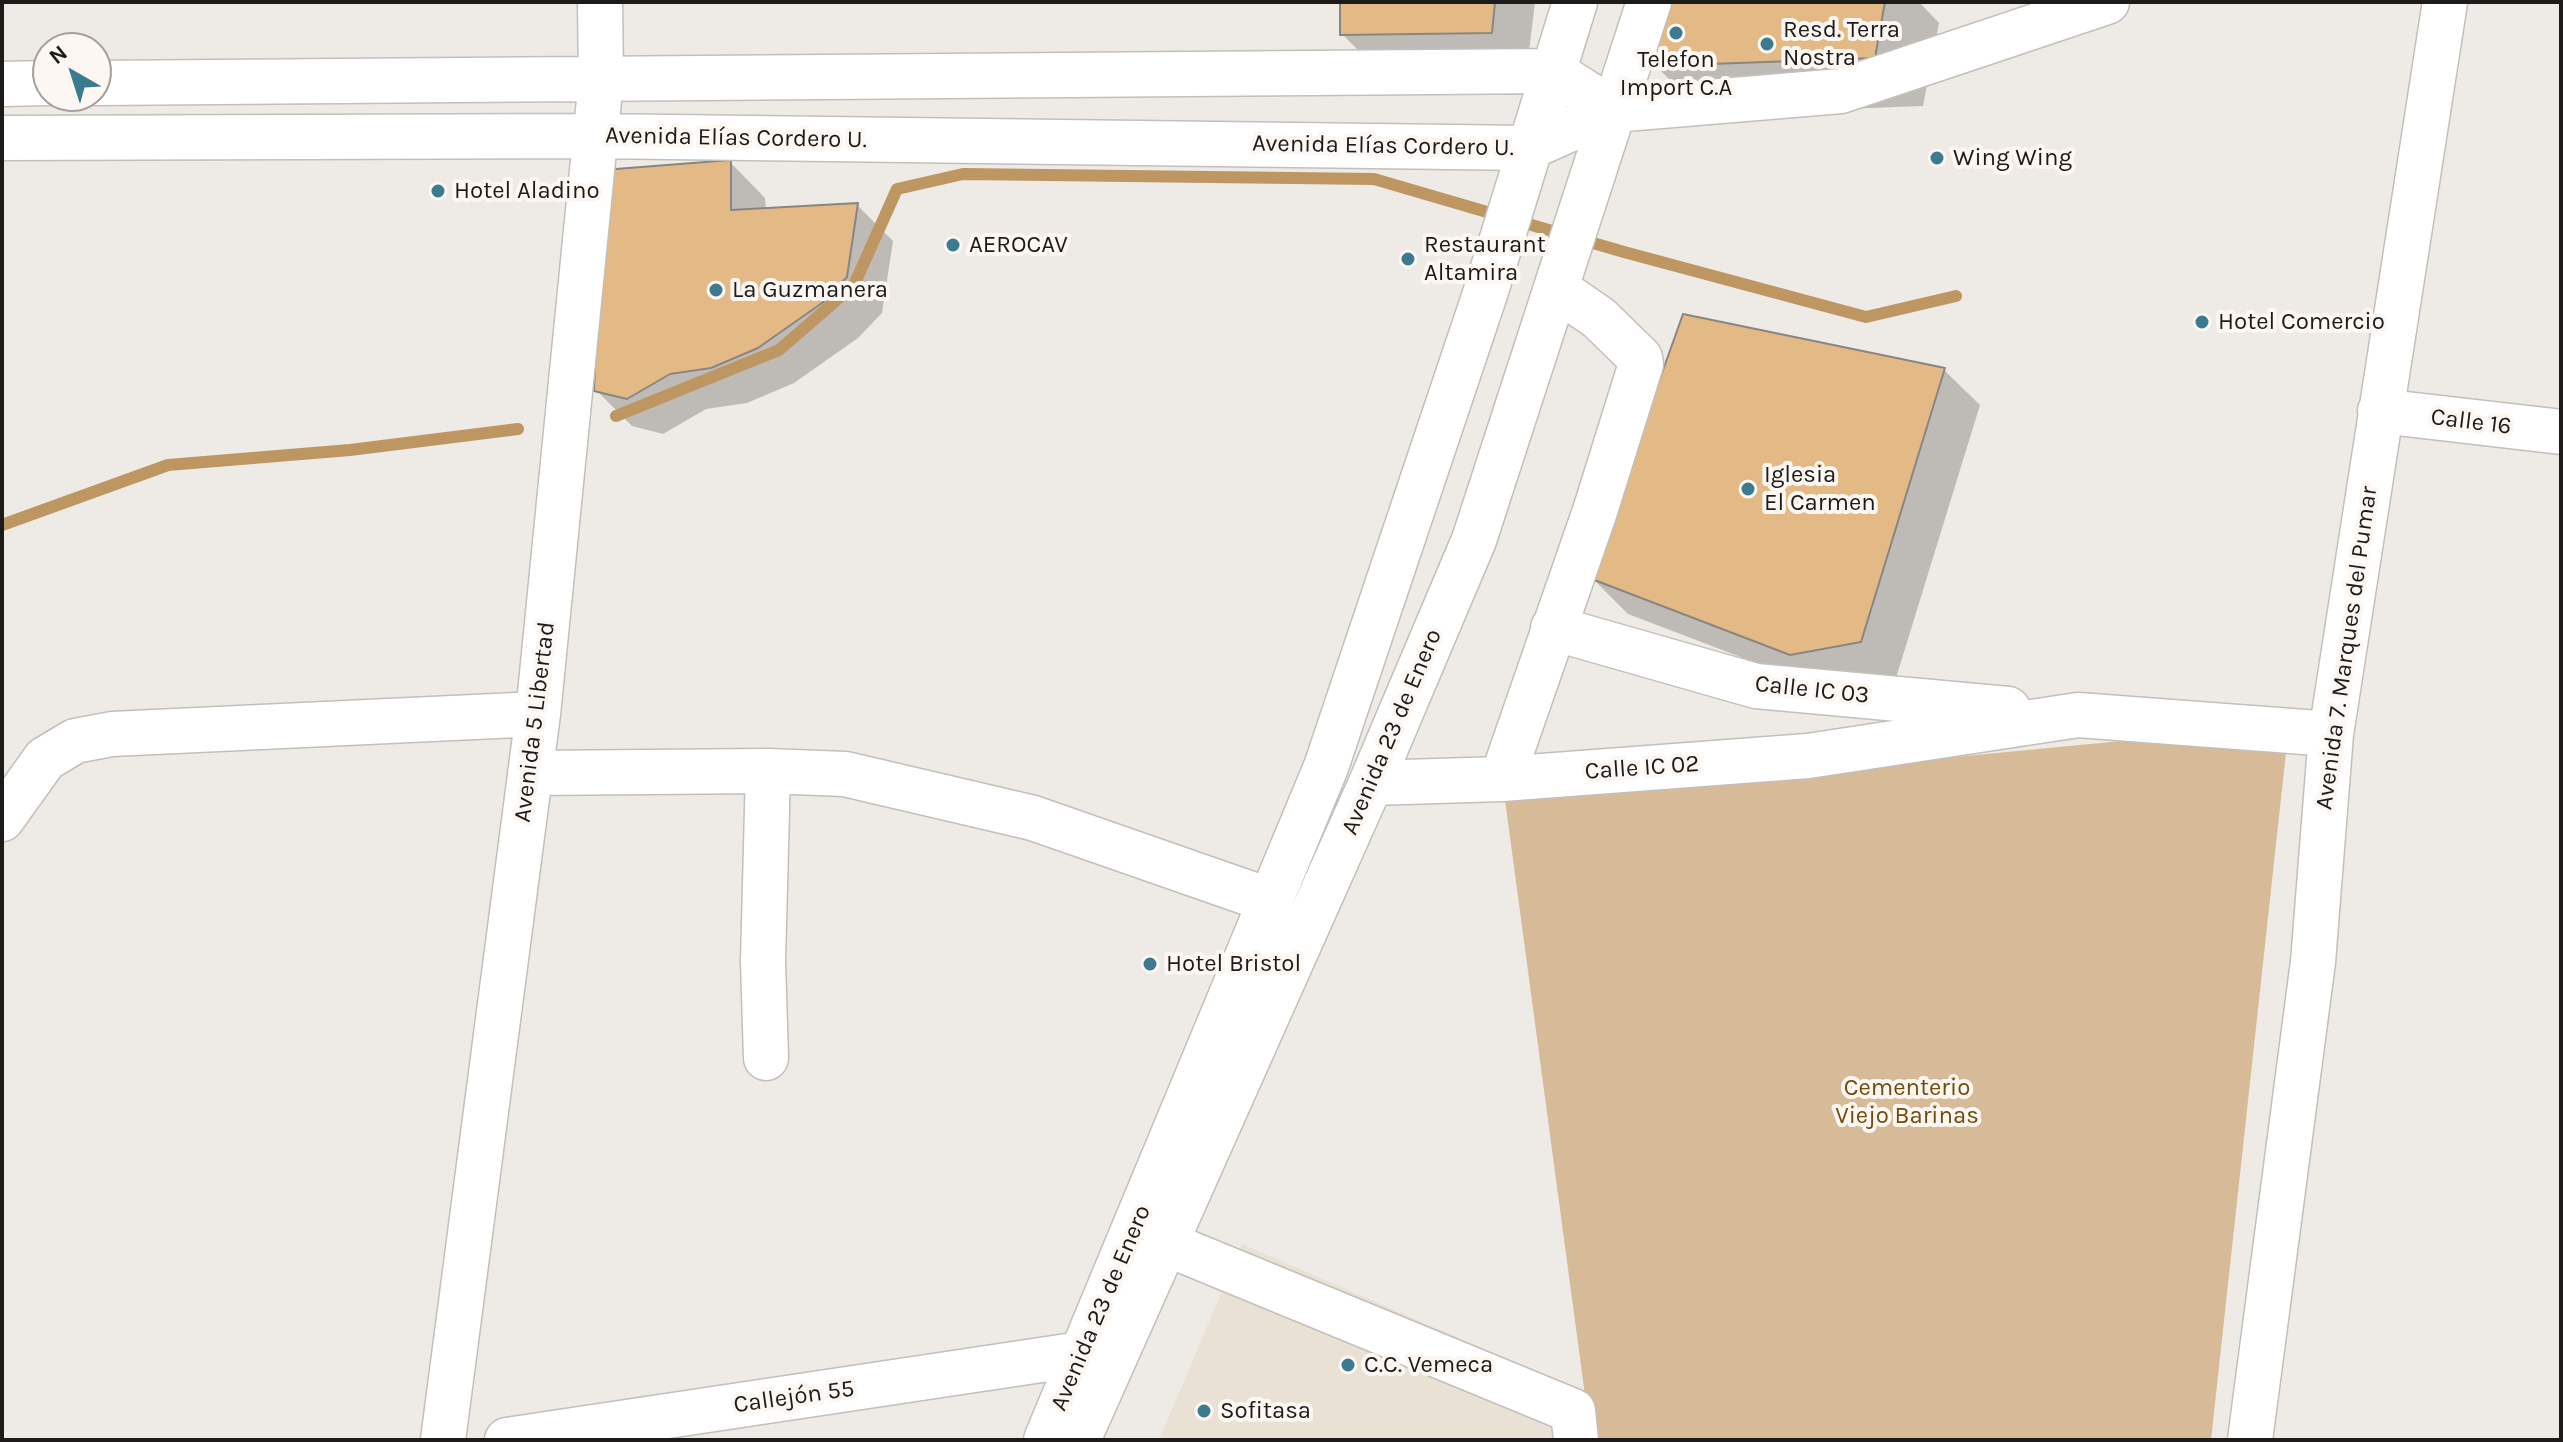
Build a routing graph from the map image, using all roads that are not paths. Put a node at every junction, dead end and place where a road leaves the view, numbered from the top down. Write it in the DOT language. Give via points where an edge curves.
graph roads {
  1 [pos="600,2"];
  2 [pos="1575,2"];
  3 [pos="1649,2"];
  4 [pos="2107,2"];
  5 [pos="2445,2"];
  6 [pos="1552,71"];
  7 [pos="601,80"];
  8 [pos="32,83"];
  9 [pos="112,83"];
  10 [pos="2,84"];
  11 [pos="1613,110"];
  12 [pos="594,136"];
  13 [pos="2,138"];
  14 [pos="1528,148"];
  15 [pos="1557,289"];
  16 [pos="2380,411"];
  17 [pos="2561,432"];
  18 [pos="1553,628"];
  19 [pos="538,714"];
  20 [pos="2078,715"];
  21 [pos="2331,734"];
  22 [pos="768,771"];
  23 [pos="530,773"];
  24 [pos="1502,779"];
  25 [pos="1371,783"];
  26 [pos="2,819"];
  27 [pos="1271,901"];
  28 [pos="766,1058"];
  29 [pos="1167,1244"];
  30 [pos="1081,1354"];
  31 [pos="443,1440"];
  32 [pos="507,1440"];
  33 [pos="1046,1440"];
  34 [pos="1078,1440"];
  35 [pos="1576,1440"];
  36 [pos="2250,1440"];
  1 -- 7 [label="street, Avenida 5 Libertad"];
  2 -- 6 [label="street, Avenida 23 de Enero"];
  3 -- 11 [label="street, Avenida 23 de Enero"];
  4 -- 11 [label="street, Avenida Elías Cordero U." via="1841,91"];
  5 -- 16 [label="street, Avenida 7. Marques del Pumar"];
  6 -- 7 [label="street"];
  6 -- 11 [label="street"];
  6 -- 14 [label="street, Avenida 23 de Enero"];
  7 -- 9 [label="street"];
  7 -- 12 [label="street, Avenida 5 Libertad"];
  8 -- 10 [label="street"];
  11 -- 14 [label="street, Avenida Elías Cordero U."];
  11 -- 15 [label="street, Avenida 23 de Enero"];
  12 -- 13 [label="street, Avenida Elías Cordero U."];
  12 -- 14 [label="street, Avenida Elías Cordero U."];
  12 -- 19 [label="street, Avenida 5 Libertad"];
  14 -- 27 [label="street, Avenida 23 de Enero" via="1485,294 1326,767"];
  15 -- 18 [label="street" via="1599,318 1641,364"];
  15 -- 25 [label="street, Avenida 23 de Enero" via="1474,540"];
  16 -- 17 [label="street, Calle 16"];
  16 -- 21 [label="street, Avenida 7. Marques del Pumar"];
  18 -- 20 [label="street, Calle IC 03" via="1756,686"];
  18 -- 24 [label="street"];
  19 -- 23 [label="street, Avenida 5 Libertad"];
  19 -- 26 [label="street" via="112,734 75,741 45,759"];
  20 -- 21 [label="street, Calle IC 02"];
  20 -- 24 [label="street, Calle IC 02" via="1808,756"];
  21 -- 36 [label="street, Avenida 7. Marques del Pumar" via="2313,962"];
  22 -- 23 [label="street"];
  22 -- 27 [label="street" via="845,774 1033,818"];
  22 -- 28 [label="street"];
  23 -- 31 [label="street, Avenida 5 Libertad"];
  24 -- 25 [label="street, Calle IC 02"];
  25 -- 29 [label="street, Avenida 23 de Enero"];
  27 -- 30 [label="street, Avenida 23 de Enero"];
  29 -- 34 [label="street, Avenida 23 de Enero"];
  29 -- 35 [label="street" via="1573,1411"];
  30 -- 32 [label="street, Callejón 55"];
  30 -- 33 [label="street, Avenida 23 de Enero"];
}
